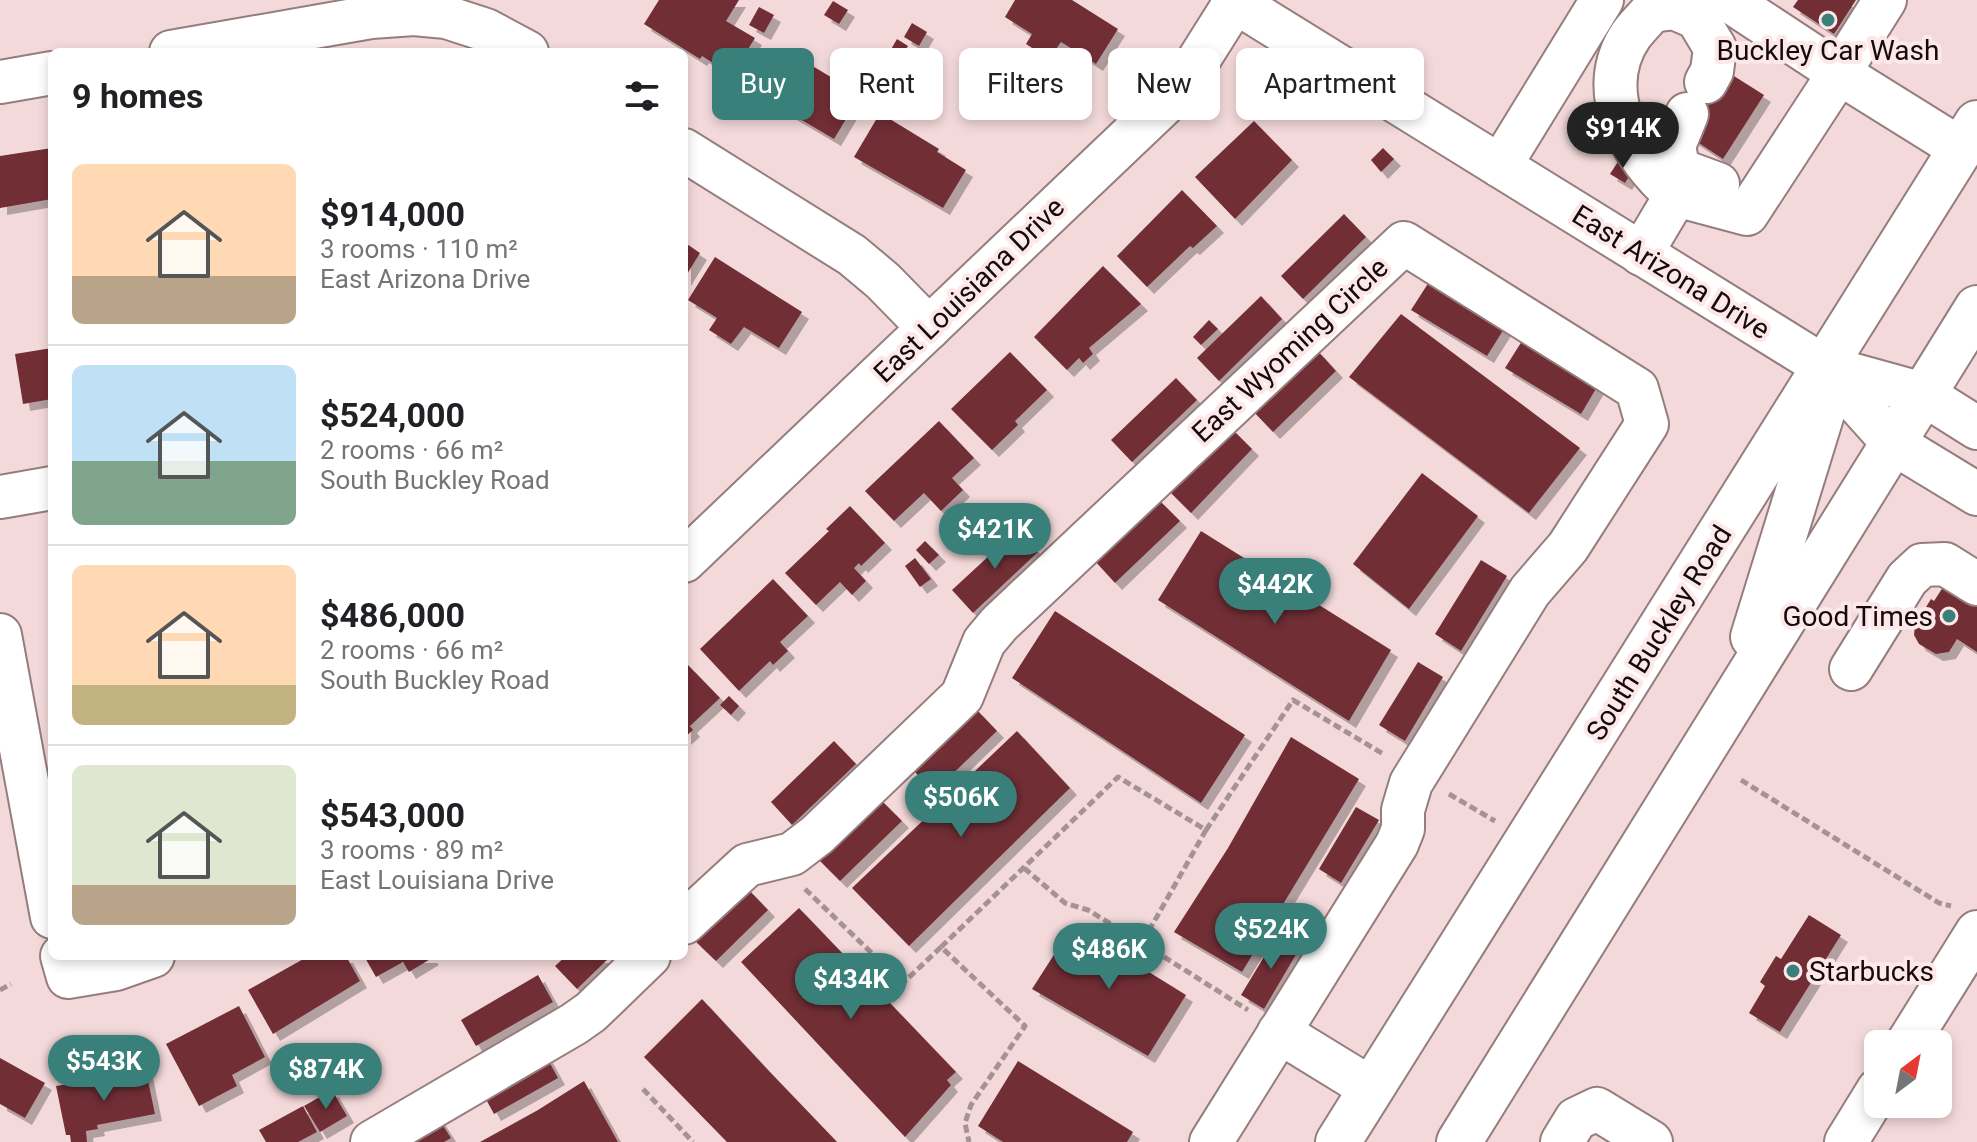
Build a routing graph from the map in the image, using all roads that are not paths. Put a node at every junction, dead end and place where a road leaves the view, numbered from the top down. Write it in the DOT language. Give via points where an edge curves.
graph roads {
  1 [pos="1885,0"];
  2 [pos="1233,1"];
  3 [pos="1595,11"];
  4 [pos="1718,17"];
  5 [pos="194,48"];
  6 [pos="520,48"];
  7 [pos="1625,48"];
  8 [pos="1839,73"];
  9 [pos="48,74"];
  10 [pos="0,82"];
  11 [pos="1617,111"];
  12 [pos="1969,136"];
  13 [pos="688,152"];
  14 [pos="1500,166"];
  15 [pos="1767,184"];
  16 [pos="1676,195"];
  17 [pos="1641,254"];
  18 [pos="1977,308"];
  19 [pos="929,328"];
  20 [pos="1825,367"];
  21 [pos="1923,394"];
  22 [pos="1977,428"];
  23 [pos="1893,443"];
  24 [pos="48,489"];
  25 [pos="1977,494"];
  26 [pos="0,497"];
  27 [pos="688,557"];
  28 [pos="1977,584"];
  29 [pos="0,635"];
  30 [pos="1851,669"];
  31 [pos="1732,703"];
  32 [pos="48,895"];
  33 [pos="688,919"];
  34 [pos="1964,919"];
  35 [pos="63,960"];
  36 [pos="142,960"];
  37 [pos="645,960"];
  38 [pos="1266,1023"];
  39 [pos="1913,1030"];
  40 [pos="1372,1089"];
  41 [pos="1864,1113"];
  42 [pos="372,1142"];
  43 [pos="1211,1142"];
  44 [pos="1338,1142"];
  45 [pos="1459,1142"];
  46 [pos="1562,1142"];
  47 [pos="1651,1142"];
  48 [pos="1846,1142"];
  1 -- 8 [label="street"];
  2 -- 14 [label="street, East Arizona Drive"];
  2 -- 19 [label="street, East Louisiana Drive" via="1196,64 1164,104"];
  3 -- 7 [label="street"];
  3 -- 14 [label="street"];
  4 -- 7 [label="street" via="1697,18 1674,8 1652,11"];
  4 -- 8 [label="street"];
  4 -- 11 [label="street" via="1676,27 1660,40"];
  4 -- 15 [label="street" via="1712,71 1674,146 1678,166 1723,186"];
  5 -- 6 [label="street" via="414,14 446,17"];
  7 -- 11 [label="street" via="1616,75"];
  8 -- 12 [label="street"];
  8 -- 15 [label="street"];
  9 -- 10 [label="street"];
  11 -- 16 [label="street" via="1634,148"];
  12 -- 20 [label="main road, South Buckley Road"];
  13 -- 19 [label="street" via="852,255"];
  14 -- 17 [label="street, East Arizona Drive"];
  15 -- 16 [label="street" via="1747,214"];
  16 -- 17 [label="street"];
  17 -- 20 [label="street, East Arizona Drive"];
  18 -- 21 [label="main road"];
  19 -- 27 [label="street, East Louisiana Drive"];
  20 -- 21 [label="street, East Arizona Drive"];
  20 -- 23 [label="street, East Arizona Drive"];
  20 -- 31 [label="main road" via="1828,394 1820,425"];
  20 -- 40 [label="main road, South Buckley Road"];
  21 -- 22 [label="street, East Arizona Drive"];
  21 -- 23 [label="main road"];
  23 -- 25 [label="street, East Arizona Drive"];
  23 -- 31 [label="main road"];
  24 -- 26 [label="street"];
  28 -- 30 [label="street" via="1945,564 1922,565 1907,579"];
  29 -- 32 [label="street"];
  31 -- 45 [label="main road"];
  33 -- 38 [label="street, East Wyoming Circle" via="747,865 792,854 817,835 962,696 984,642 999,624 1404,243 1637,389 1647,424 1568,547 1530,591 1411,783 1397,844"];
  34 -- 39 [label="street"];
  35 -- 36 [label="street" via="68,977"];
  37 -- 42 [label="street" via="574,1024"];
  38 -- 40 [label="street"];
  38 -- 43 [label="street, East Wyoming Circle"];
  40 -- 44 [label="main road, South Buckley Road"];
  41 -- 48 [label="street"];
  46 -- 47 [label="street" via="1576,1119 1597,1109"];
}
